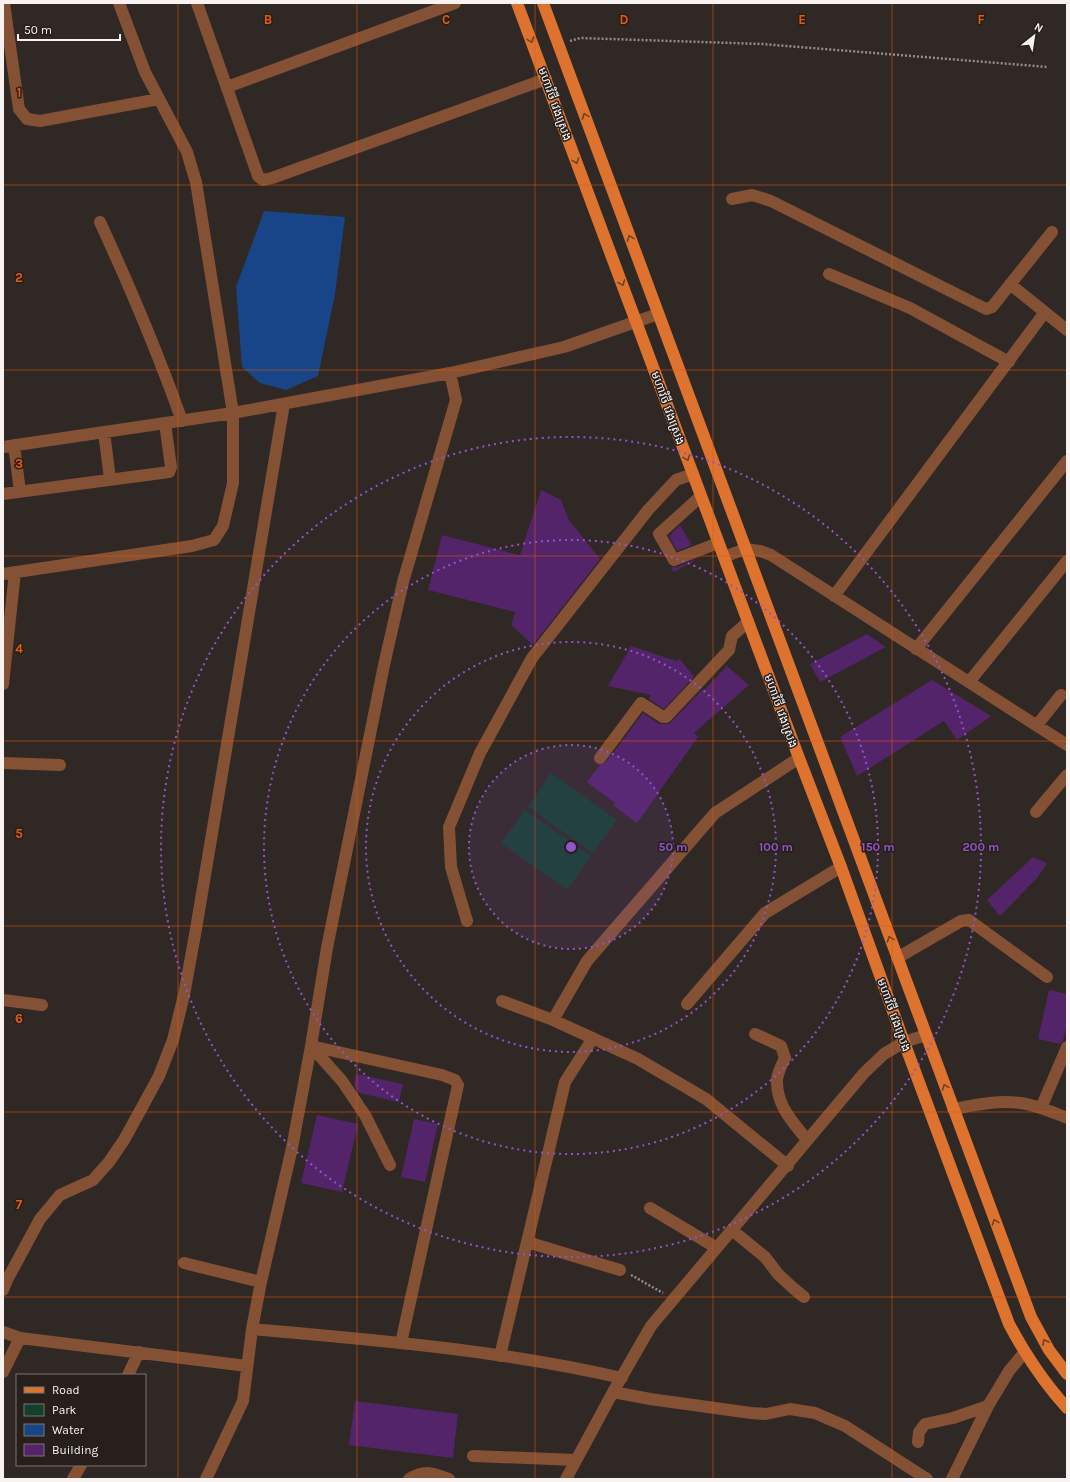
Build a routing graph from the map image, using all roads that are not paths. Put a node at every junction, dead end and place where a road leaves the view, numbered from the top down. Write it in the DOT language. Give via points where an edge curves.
graph roads {
  1 [pos="4,3"];
  2 [pos="119,3"];
  3 [pos="197,3"];
  4 [pos="455,3"];
  5 [pos="517,3"];
  6 [pos="543,3"];
  7 [pos="546,79"];
  8 [pos="227,87"];
  9 [pos="159,99"];
  10 [pos="732,199"];
  11 [pos="100,222"];
  12 [pos="1052,232"];
  13 [pos="829,274"];
  14 [pos="1010,284"];
  15 [pos="1045,312"];
  16 [pos="658,314"];
  17 [pos="636,321"];
  18 [pos="1067,330"];
  19 [pos="1008,362"];
  20 [pos="450,373"];
  21 [pos="284,404"];
  22 [pos="233,413"];
  23 [pos="182,421"];
  24 [pos="165,423"];
  25 [pos="104,432"];
  26 [pos="8,446"];
  27 [pos="1067,461"];
  28 [pos="693,474"];
  29 [pos="110,479"];
  30 [pos="20,491"];
  31 [pos="3,494"];
  32 [pos="701,496"];
  33 [pos="718,543"];
  34 [pos="746,549"];
  35 [pos="724,557"];
  36 [pos="1067,561"];
  37 [pos="15,572"];
  38 [pos="3,574"];
  39 [pos="834,596"];
  40 [pos="748,622"];
  41 [pos="916,649"];
  42 [pos="969,682"];
  43 [pos="3,684"];
  44 [pos="1061,695"];
  45 [pos="1036,725"];
  46 [pos="1067,745"];
  47 [pos="600,758"];
  48 [pos="798,758"];
  49 [pos="3,763"];
  50 [pos="60,765"];
  51 [pos="1067,775"];
  52 [pos="1036,812"];
  53 [pos="841,867"];
  54 [pos="467,921"];
  55 [pos="897,958"];
  56 [pos="1047,977"];
  57 [pos="3,1000"];
  58 [pos="502,1001"];
  59 [pos="687,1004"];
  60 [pos="42,1005"];
  61 [pos="554,1020"];
  62 [pos="755,1034"];
  63 [pos="926,1035"];
  64 [pos="593,1038"];
  65 [pos="904,1042"];
  66 [pos="311,1046"];
  67 [pos="1067,1047"];
  68 [pos="953,1108"];
  69 [pos="1041,1108"];
  70 [pos="1067,1118"];
  71 [pos="807,1140"];
  72 [pos="390,1165"];
  73 [pos="788,1166"];
  74 [pos="650,1208"];
  75 [pos="732,1230"];
  76 [pos="527,1242"];
  77 [pos="717,1248"];
  78 [pos="184,1263"];
  79 [pos="620,1270"];
  80 [pos="261,1282"];
  81 [pos="3,1290"];
  82 [pos="804,1297"];
  83 [pos="252,1329"];
  84 [pos="3,1332"];
  85 [pos="20,1338"];
  86 [pos="401,1343"];
  87 [pos="139,1352"];
  88 [pos="1024,1353"];
  89 [pos="500,1356"];
  90 [pos="247,1366"];
  91 [pos="3,1372"];
  92 [pos="128,1374"];
  93 [pos="1067,1374"];
  94 [pos="622,1378"];
  95 [pos="613,1392"];
  96 [pos="988,1406"];
  97 [pos="1067,1408"];
  98 [pos="918,1442"];
  99 [pos="473,1456"];
  100 [pos="576,1460"];
  101 [pos="81,1466"];
  102 [pos="74,1479"];
  103 [pos="206,1479"];
  104 [pos="409,1479"];
  105 [pos="450,1479"];
  106 [pos="566,1479"];
  107 [pos="927,1479"];
  108 [pos="952,1479"];
  1 -- 9 [label="street" via="19,109 27,119 40,121"];
  2 -- 9 [label="street" via="145,72"];
  3 -- 8 [label="street"];
  4 -- 8 [label="street"];
  5 -- 7 [label="main road, មហាវិថី វេងស្រេង, one-way"];
  16 -- 6 [label="main road, មហាវិថី វេងស្រេង, one-way"];
  7 -- 8 [label="street" via="263,180 258,176"];
  7 -- 17 [label="main road, មហាវិថី វេងស្រេង, one-way"];
  9 -- 22 [label="street" via="187,152 196,182"];
  10 -- 14 [label="street" via="752,195 771,200 986,309 992,307"];
  11 -- 23 [label="street" via="162,364"];
  12 -- 14 [label="street"];
  13 -- 19 [label="street" via="910,308"];
  14 -- 15 [label="street"];
  15 -- 18 [label="street"];
  15 -- 19 [label="street"];
  16 -- 17 [label="street"];
  16 -- 34 [label="main road, មហាវិថី វេងស្រេង"];
  17 -- 20 [label="street" via="564,347"];
  17 -- 28 [label="main road, មហាវិថី វេងស្រេង, one-way"];
  19 -- 39 [label="street"];
  20 -- 21 [label="street"];
  20 -- 66 [label="street" via="456,400 403,582 384,665 327,948"];
  21 -- 22 [label="street"];
  21 -- 81 [label="street" via="196,929 173,1040 159,1076 124,1140 93,1180 60,1194 40,1219"];
  22 -- 23 [label="street"];
  22 -- 37 [label="street" via="233,483 223,526 214,540 192,546"];
  23 -- 24 [label="street"];
  24 -- 25 [label="street"];
  24 -- 29 [label="street" via="171,467 169,472"];
  25 -- 26 [label="street"];
  25 -- 29 [label="street"];
  26 -- 30 [label="street"];
  27 -- 41 [label="street"];
  28 -- 32 [label="main road, មហាវិថី វេងស្រេង"];
  28 -- 54 [label="street" via="676,480 648,510 532,658 480,753 449,828 451,867"];
  29 -- 30 [label="street"];
  30 -- 31 [label="street"];
  32 -- 33 [label="main road, មហាវិថី វេងស្រេង"];
  32 -- 33 [label="street" via="659,534 674,560"];
  33 -- 35 [label="main road, មហាវិថី វេងស្រេង"];
  34 -- 35 [label="street"];
  34 -- 39 [label="street" via="771,556"];
  55 -- 34 [label="main road, មហាវិថី វេងស្រេង, one-way"];
  35 -- 40 [label="main road, មហាវិថី វេងស្រេង"];
  36 -- 42 [label="street"];
  37 -- 38 [label="street"];
  37 -- 43 [label="street"];
  39 -- 41 [label="street"];
  40 -- 47 [label="street" via="732,636 729,650 666,717 641,703"];
  40 -- 48 [label="main road, មហាវិថី វេងស្រេង"];
  41 -- 42 [label="street"];
  42 -- 45 [label="street"];
  44 -- 45 [label="street"];
  45 -- 46 [label="street"];
  48 -- 53 [label="main road, មហាវិថី វេងស្រេង"];
  48 -- 61 [label="street" via="715,812 587,961"];
  49 -- 50 [label="street"];
  51 -- 52 [label="street"];
  53 -- 59 [label="street" via="765,913"];
  53 -- 65 [label="main road, មហាវិថី វេងស្រេង"];
  55 -- 56 [label="street" via="961,921 969,920"];
  55 -- 63 [label="main road, មហាវិថី វេងស្រេង"];
  57 -- 60 [label="street"];
  58 -- 61 [label="street"];
  61 -- 64 [label="street"];
  62 -- 71 [label="street" via="781,1046 785,1058 777,1078 779,1094 785,1112"];
  63 -- 65 [label="street"];
  68 -- 63 [label="main road, មហាវិថី វេងស្រេង, one-way"];
  64 -- 73 [label="street" via="638,1059 706,1099"];
  64 -- 76 [label="street" via="565,1082"];
  65 -- 71 [label="street" via="884,1054 864,1073"];
  65 -- 88 [label="main road, មហាវិថី វេងស្រេង" via="1009,1324"];
  66 -- 72 [label="street" via="342,1081 365,1115"];
  66 -- 80 [label="street" via="292,1148"];
  66 -- 86 [label="street" via="442,1075 455,1080 458,1085"];
  67 -- 69 [label="street"];
  68 -- 69 [label="street" via="994,1102 1019,1103"];
  93 -- 68 [label="main road, មហាវិថី វេងស្រេង, one-way" via="1049,1350 1031,1317"];
  69 -- 70 [label="street"];
  71 -- 73 [label="street"];
  73 -- 75 [label="street"];
  74 -- 77 [label="street"];
  75 -- 77 [label="street"];
  75 -- 82 [label="street" via="765,1257 778,1274"];
  76 -- 79 [label="street"];
  76 -- 89 [label="street"];
  77 -- 94 [label="street" via="651,1326"];
  78 -- 80 [label="street"];
  80 -- 83 [label="street"];
  83 -- 86 [label="street"];
  83 -- 90 [label="street"];
  84 -- 85 [label="street"];
  85 -- 87 [label="street"];
  85 -- 91 [label="street"];
  86 -- 89 [label="street"];
  87 -- 90 [label="street"];
  87 -- 92 [label="street"];
  88 -- 96 [label="street" via="1009,1371"];
  88 -- 97 [label="main road, មហាវិថី វេងស្រេង"];
  89 -- 94 [label="street"];
  90 -- 103 [label="street" via="243,1401"];
  94 -- 95 [label="street"];
  95 -- 100 [label="street"];
  95 -- 107 [label="street" via="751,1413 766,1414 790,1409 815,1414 845,1426"];
  96 -- 98 [label="street" via="926,1424 919,1432"];
  96 -- 108 [label="street"];
  99 -- 100 [label="street"];
  100 -- 106 [label="street"];
  101 -- 102 [label="street"];
  104 -- 105 [label="street" via="430,1472"];
}
